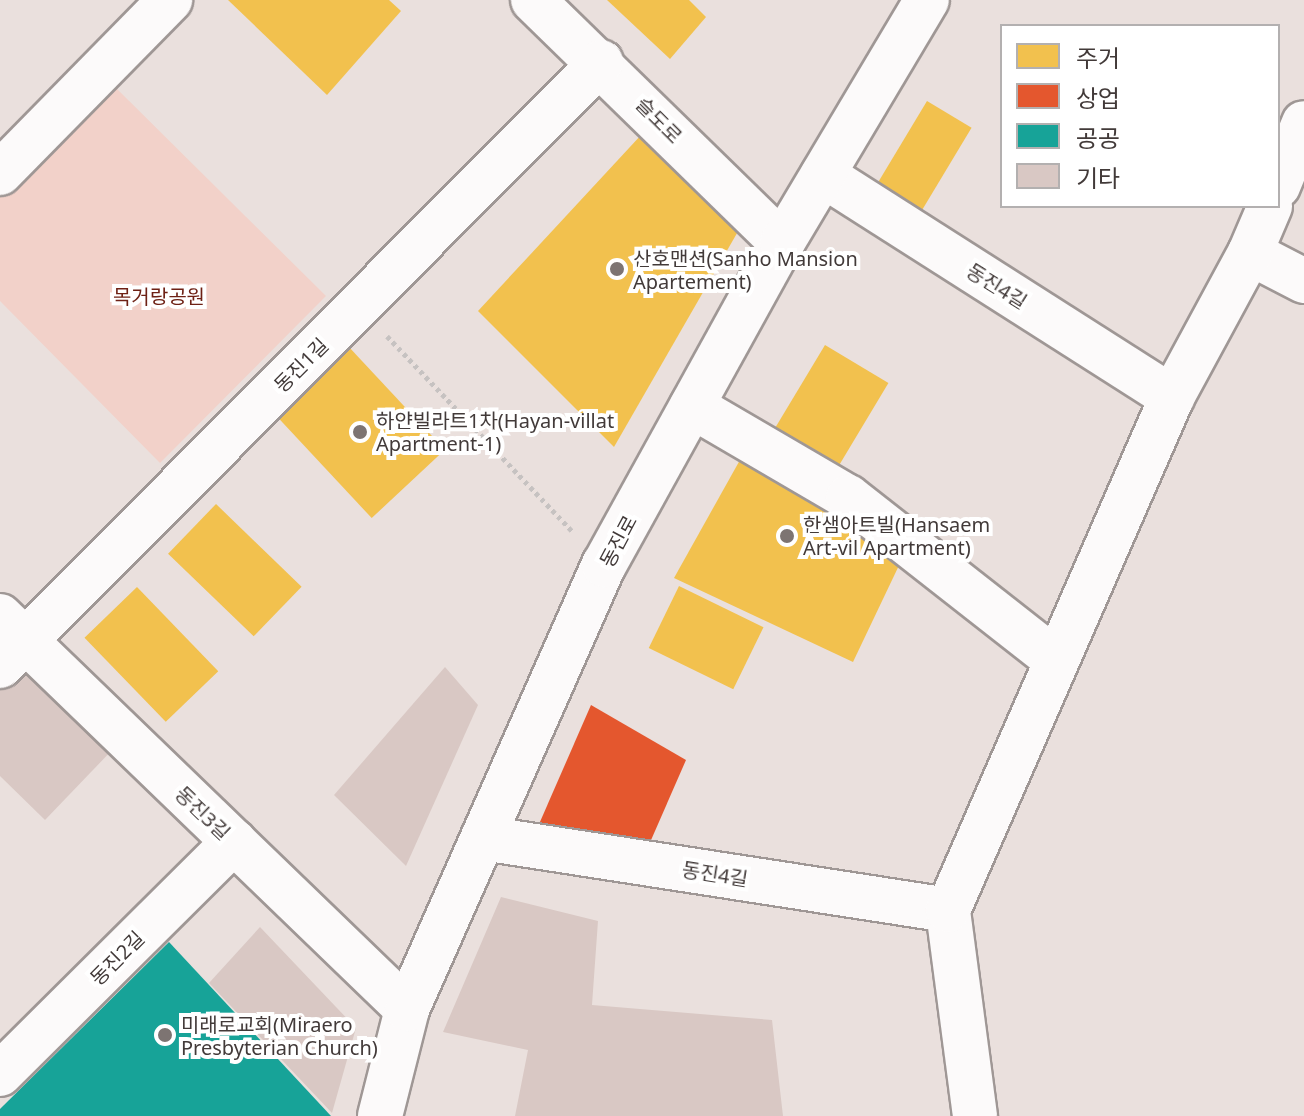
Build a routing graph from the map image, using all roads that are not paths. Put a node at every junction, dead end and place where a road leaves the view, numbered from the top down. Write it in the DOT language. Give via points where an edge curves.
graph roads {
  1 [pos="170,0"];
  2 [pos="533,0"];
  3 [pos="927,0"];
  4 [pos="601,62"];
  5 [pos="1304,123"];
  6 [pos="0,173"];
  7 [pos="823,175"];
  8 [pos="1280,181"];
  9 [pos="1269,208"];
  10 [pos="782,243"];
  11 [pos="1250,253"];
  12 [pos="1304,281"];
  13 [pos="1172,397"];
  14 [pos="692,406"];
  15 [pos="8,642"];
  16 [pos="1056,660"];
  17 [pos="483,838"];
  18 [pos="234,842"];
  19 [pos="948,910"];
  20 [pos="407,1009"];
  21 [pos="0,1074"];
  22 [pos="380,1116"];
  23 [pos="975,1116"];
  1 -- 6 [label="street"];
  2 -- 4 [label="street, 슬도로"];
  3 -- 7 [label="street, 동진로"];
  4 -- 10 [label="street, 슬도로"];
  4 -- 15 [label="street, 동진1길" via="359,306"];
  5 -- 8 [label="street"];
  7 -- 10 [label="street, 동진로"];
  7 -- 13 [label="street, 동진4길"];
  9 -- 11 [label="street"];
  10 -- 14 [label="street, 동진로"];
  11 -- 12 [label="street"];
  11 -- 13 [label="street"];
  13 -- 16 [label="street"];
  14 -- 16 [label="street" via="848,497"];
  14 -- 17 [label="street, 동진로" via="604,565"];
  15 -- 18 [label="street, 동진3길"];
  16 -- 19 [label="street"];
  17 -- 19 [label="street, 동진4길"];
  17 -- 20 [label="street, 동진로"];
  18 -- 20 [label="street, 동진3길"];
  18 -- 21 [label="street, 동진2길"];
  19 -- 23 [label="street"];
  20 -- 22 [label="street, 동진로"];
}
